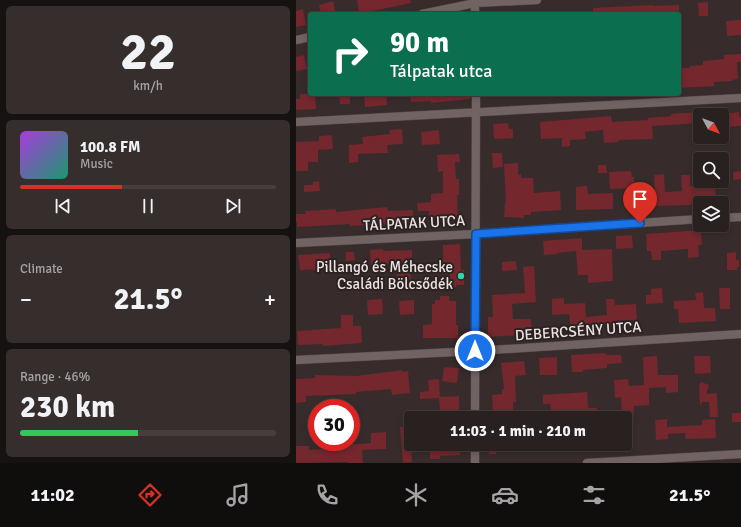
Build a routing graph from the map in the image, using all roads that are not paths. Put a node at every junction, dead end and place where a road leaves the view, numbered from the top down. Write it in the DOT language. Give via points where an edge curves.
graph roads {
  1 [pos="537,0"];
  2 [pos="475,2"];
  3 [pos="431,12"];
  4 [pos="308,37"];
  5 [pos="296,40"];
  6 [pos="476,96"];
  7 [pos="741,98"];
  8 [pos="476,112"];
  9 [pos="296,122"];
  10 [pos="741,217"];
  11 [pos="729,218"];
  12 [pos="693,219"];
  13 [pos="476,234"];
  14 [pos="296,243"];
  15 [pos="741,334"];
  16 [pos="475,351"];
  17 [pos="296,360"];
  18 [pos="475,411"];
  19 [pos="475,451"];
  20 [pos="741,454"];
  21 [pos="475,463"];
  22 [pos="587,463"];
  1 -- 2 [label="street"];
  2 -- 3 [label="street"];
  4 -- 5 [label="street"];
  6 -- 8 [label="street"];
  7 -- 8 [label="street"];
  8 -- 9 [label="street"];
  8 -- 13 [label="street"];
  10 -- 11 [label="street"];
  12 -- 13 [label="street, TÁLPATAK UTCA"];
  13 -- 14 [label="street, TÁLPATAK UTCA"];
  13 -- 16 [label="street"];
  15 -- 16 [label="street, DEBERCSÉNY UTCA"];
  16 -- 17 [label="street, DEBERCSÉNY UTCA"];
  16 -- 18 [label="street"];
  19 -- 21 [label="street"];
  20 -- 22 [label="street"];
}
